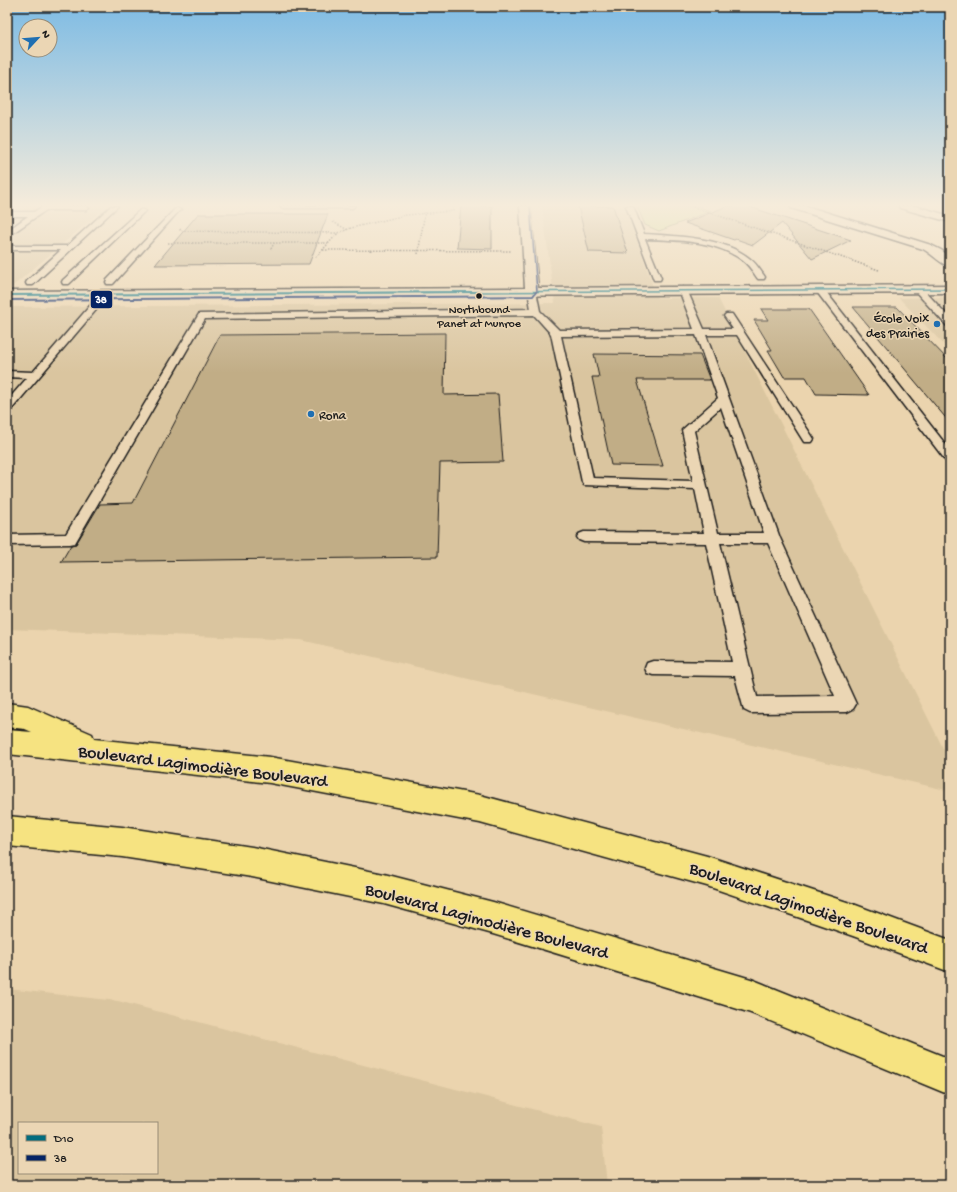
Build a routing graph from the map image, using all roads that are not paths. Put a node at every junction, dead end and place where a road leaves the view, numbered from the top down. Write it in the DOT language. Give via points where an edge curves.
graph roads {
  1 [pos="53,262"];
  2 [pos="88,262"];
  3 [pos="129,262"];
  4 [pos="527,262"];
  5 [pos="655,262"];
  6 [pos="748,262"];
  7 [pos="746,277"];
  8 [pos="761,277"];
  9 [pos="777,277"];
  10 [pos="641,278"];
  11 [pos="663,278"];
  12 [pos="546,279"];
  13 [pos="66,282"];
  14 [pos="81,282"];
  15 [pos="96,282"];
  16 [pos="110,282"];
  17 [pos="126,282"];
  18 [pos="7,283"];
  19 [pos="30,283"];
  20 [pos="528,283"];
  21 [pos="918,289"];
  22 [pos="950,289"];
  23 [pos="683,290"];
  24 [pos="820,290"];
  25 [pos="7,295"];
  26 [pos="104,295"];
  27 [pos="536,312"];
  28 [pos="945,313"];
  29 [pos="730,316"];
  30 [pos="950,324"];
  31 [pos="700,332"];
  32 [pos="740,332"];
  33 [pos="556,333"];
  34 [pos="7,374"];
  35 [pos="35,375"];
  36 [pos="724,399"];
  37 [pos="7,408"];
  38 [pos="808,439"];
  39 [pos="950,458"];
  40 [pos="700,485"];
  41 [pos="584,537"];
  42 [pos="712,538"];
  43 [pos="773,538"];
  44 [pos="7,540"];
  45 [pos="653,668"];
  46 [pos="741,669"];
  47 [pos="7,715"];
  48 [pos="7,742"];
  49 [pos="102,752"];
  50 [pos="7,831"];
  51 [pos="950,956"];
  52 [pos="950,1077"];
  1 -- 19 [label="lane"];
  2 -- 13 [label="lane"];
  3 -- 16 [label="lane"];
  4 -- 20 [label="street"];
  5 -- 11 [label="lane"];
  6 -- 8 [label="lane"];
  7 -- 8 [label="street"];
  8 -- 9 [label="street"];
  10 -- 11 [label="street"];
  12 -- 20 [label="street"];
  13 -- 14 [label="street"];
  13 -- 19 [label="street"];
  15 -- 16 [label="street"];
  16 -- 17 [label="street"];
  18 -- 19 [label="street"];
  20 -- 23 [label="street"];
  20 -- 26 [label="street"];
  20 -- 27 [label="lane"];
  21 -- 22 [label="street"];
  21 -- 24 [label="street"];
  21 -- 28 [label="lane"];
  23 -- 24 [label="street"];
  23 -- 31 [label="lane"];
  24 -- 39 [label="lane"];
  25 -- 26 [label="street"];
  26 -- 35 [label="lane"];
  27 -- 33 [label="lane"];
  27 -- 44 [label="lane" via="202,316 70,539"];
  28 -- 30 [label="lane"];
  29 -- 32 [label="lane"];
  31 -- 32 [label="lane"];
  31 -- 33 [label="lane"];
  31 -- 36 [label="lane"];
  32 -- 38 [label="lane"];
  33 -- 40 [label="lane" via="588,482"];
  34 -- 35 [label="lane"];
  35 -- 37 [label="lane"];
  36 -- 40 [label="lane" via="688,430"];
  36 -- 43 [label="lane"];
  40 -- 42 [label="lane"];
  41 -- 42 [label="lane"];
  42 -- 43 [label="lane"];
  42 -- 46 [label="lane"];
  43 -- 46 [label="lane" via="847,704 750,705"];
  45 -- 46 [label="lane"];
  47 -- 49 [label="main road" via="28,718"];
  48 -- 49 [label="main road, Boulevard Lagimodière Boulevard"];
  49 -- 51 [label="main road, Boulevard Lagimodière Boulevard" via="270,770 480,808 707,871"];
  50 -- 52 [label="main road, Boulevard Lagimodière Boulevard" via="122,842 252,862 384,889 493,918 751,996"];
}
